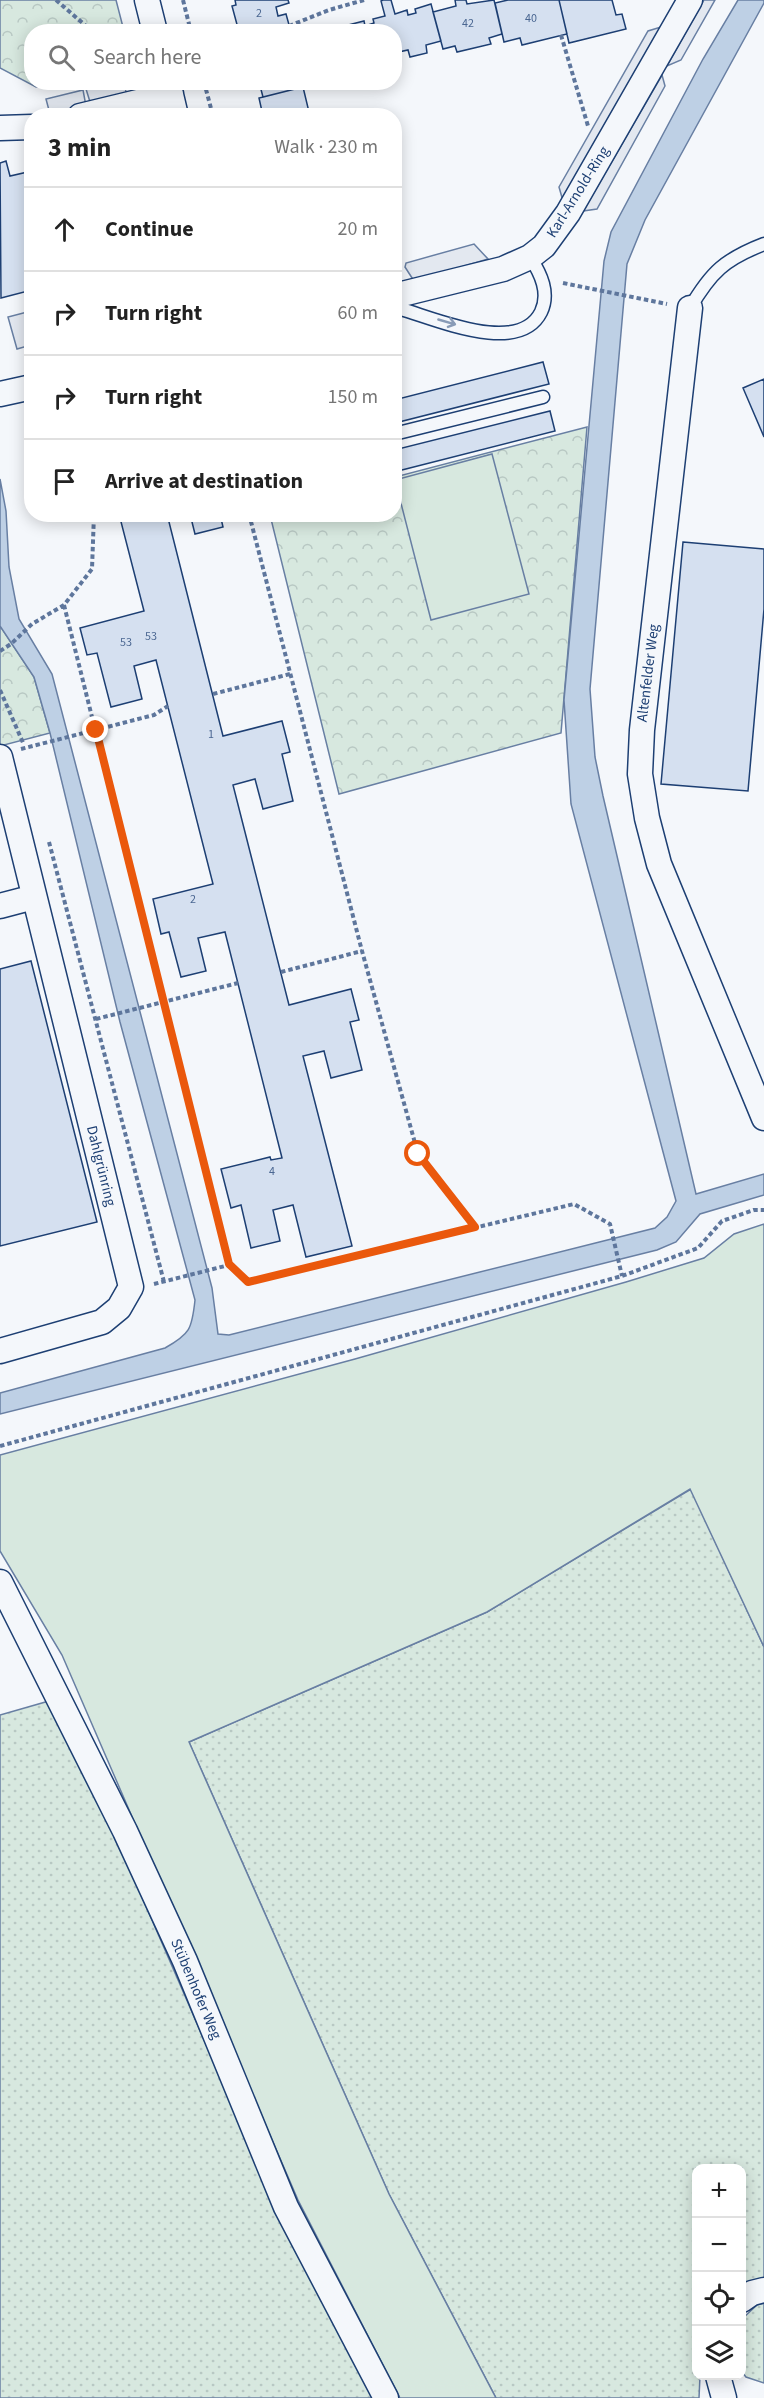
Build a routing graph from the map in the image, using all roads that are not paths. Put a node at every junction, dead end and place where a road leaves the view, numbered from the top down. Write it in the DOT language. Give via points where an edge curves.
graph roads {
  1 [pos="147,0"];
  2 [pos="690,0"];
  3 [pos="153,24"];
  4 [pos="172,97"];
  5 [pos="119,108"];
  6 [pos="24,127"];
  7 [pos="0,128"];
  8 [pos="764,244"];
  9 [pos="530,257"];
  10 [pos="402,294"];
  11 [pos="690,308"];
  12 [pos="402,310"];
  13 [pos="24,389"];
  14 [pos="0,394"];
  15 [pos="543,397"];
  16 [pos="402,432"];
  17 [pos="0,757"];
  18 [pos="34,897"];
  19 [pos="0,906"];
  20 [pos="764,1118"];
  21 [pos="0,1351"];
  22 [pos="0,1582"];
  23 [pos="764,2290"];
  24 [pos="746,2297"];
  25 [pos="719,2380"];
  26 [pos="386,2398"];
  27 [pos="724,2398"];
  1 -- 3 [label="street"];
  2 -- 9 [label="street, Karl-Arnold-Ring" via="552,236"];
  4 -- 5 [label="street"];
  6 -- 7 [label="street"];
  8 -- 11 [label="lane, Altenfelder Weg" via="728,261 704,283"];
  9 -- 10 [label="street, Karl-Arnold-Ring" via="502,269"];
  12 -- 9 [label="lane, one-way" via="485,333 514,334 538,318 545,301 540,273"];
  11 -- 20 [label="street, Altenfelder Weg" via="640,774 659,864"];
  13 -- 14 [label="street"];
  15 -- 16 [label="lane"];
  17 -- 18 [label="street, Dahlgrünring"];
  18 -- 19 [label="street"];
  18 -- 21 [label="street, Dahlgrünring" via="131,1287 119,1308 102,1322"];
  22 -- 26 [label="street, Stübenhofer Weg" via="125,1831 185,1961 286,2207"];
  23 -- 24 [label="street"];
  25 -- 27 [label="street"];
}
